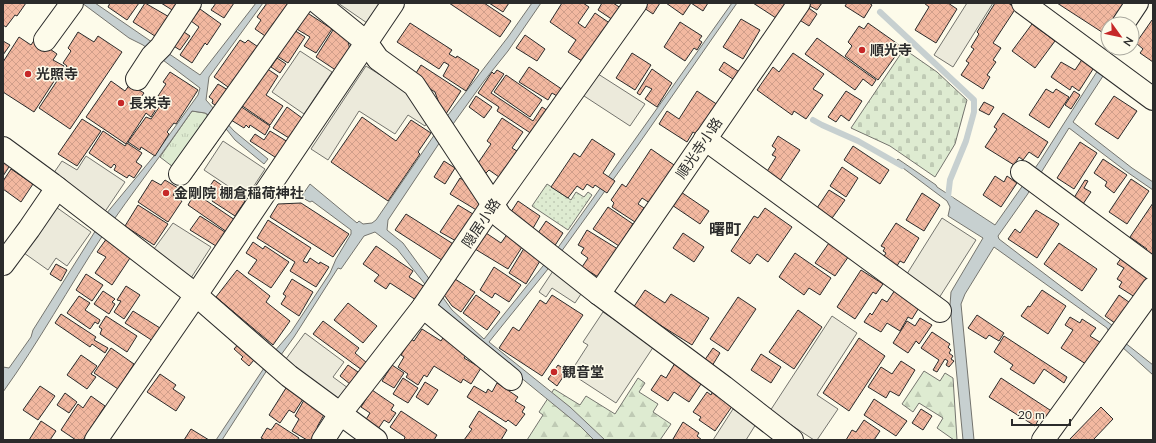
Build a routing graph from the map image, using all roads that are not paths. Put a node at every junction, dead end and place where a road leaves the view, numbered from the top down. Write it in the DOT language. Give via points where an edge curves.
graph roads {
  1 [pos="190,3"];
  2 [pos="302,3"];
  3 [pos="318,3"];
  4 [pos="393,3"];
  5 [pos="636,3"];
  6 [pos="799,3"];
  7 [pos="1023,3"];
  8 [pos="1137,3"];
  9 [pos="71,4"];
  10 [pos="1128,16"];
  11 [pos="44,40"];
  12 [pos="366,42"];
  13 [pos="1104,57"];
  14 [pos="136,79"];
  15 [pos="1150,90"];
  16 [pos="705,139"];
  17 [pos="3,148"];
  18 [pos="1022,172"];
  19 [pos="180,174"];
  20 [pos="56,188"];
  21 [pos="493,204"];
  22 [pos="3,264"];
  23 [pos="1153,269"];
  24 [pos="1153,288"];
  25 [pos="599,294"];
  26 [pos="196,295"];
  27 [pos="430,298"];
  28 [pos="940,311"];
  29 [pos="511,379"];
  30 [pos="340,414"];
  31 [pos="96,440"];
  32 [pos="323,440"];
  33 [pos="376,440"];
  34 [pos="792,440"];
  35 [pos="1042,440"];
  1 -- 14 [label="street"];
  2 -- 19 [label="street"];
  3 -- 12 [label="street"];
  4 -- 12 [label="street"];
  5 -- 21 [label="street, 隠居小路"];
  6 -- 16 [label="street, 順光寺小路"];
  7 -- 13 [label="street"];
  8 -- 10 [label="street"];
  9 -- 11 [label="street"];
  12 -- 21 [label="street" via="378,59 414,85"];
  12 -- 26 [label="street"];
  13 -- 15 [label="street"];
  16 -- 25 [label="street, 順光寺小路"];
  16 -- 28 [label="street"];
  17 -- 20 [label="street"];
  18 -- 23 [label="street"];
  20 -- 22 [label="street"];
  20 -- 26 [label="street"];
  21 -- 25 [label="street" via="501,217"];
  21 -- 27 [label="street, 隠居小路"];
  24 -- 35 [label="street"];
  25 -- 34 [label="street"];
  26 -- 30 [label="street" via="289,376"];
  26 -- 31 [label="street"];
  27 -- 29 [label="street"];
  27 -- 30 [label="street, 隠居小路"];
  30 -- 32 [label="street, 隠居小路"];
  30 -- 33 [label="street"];
}
